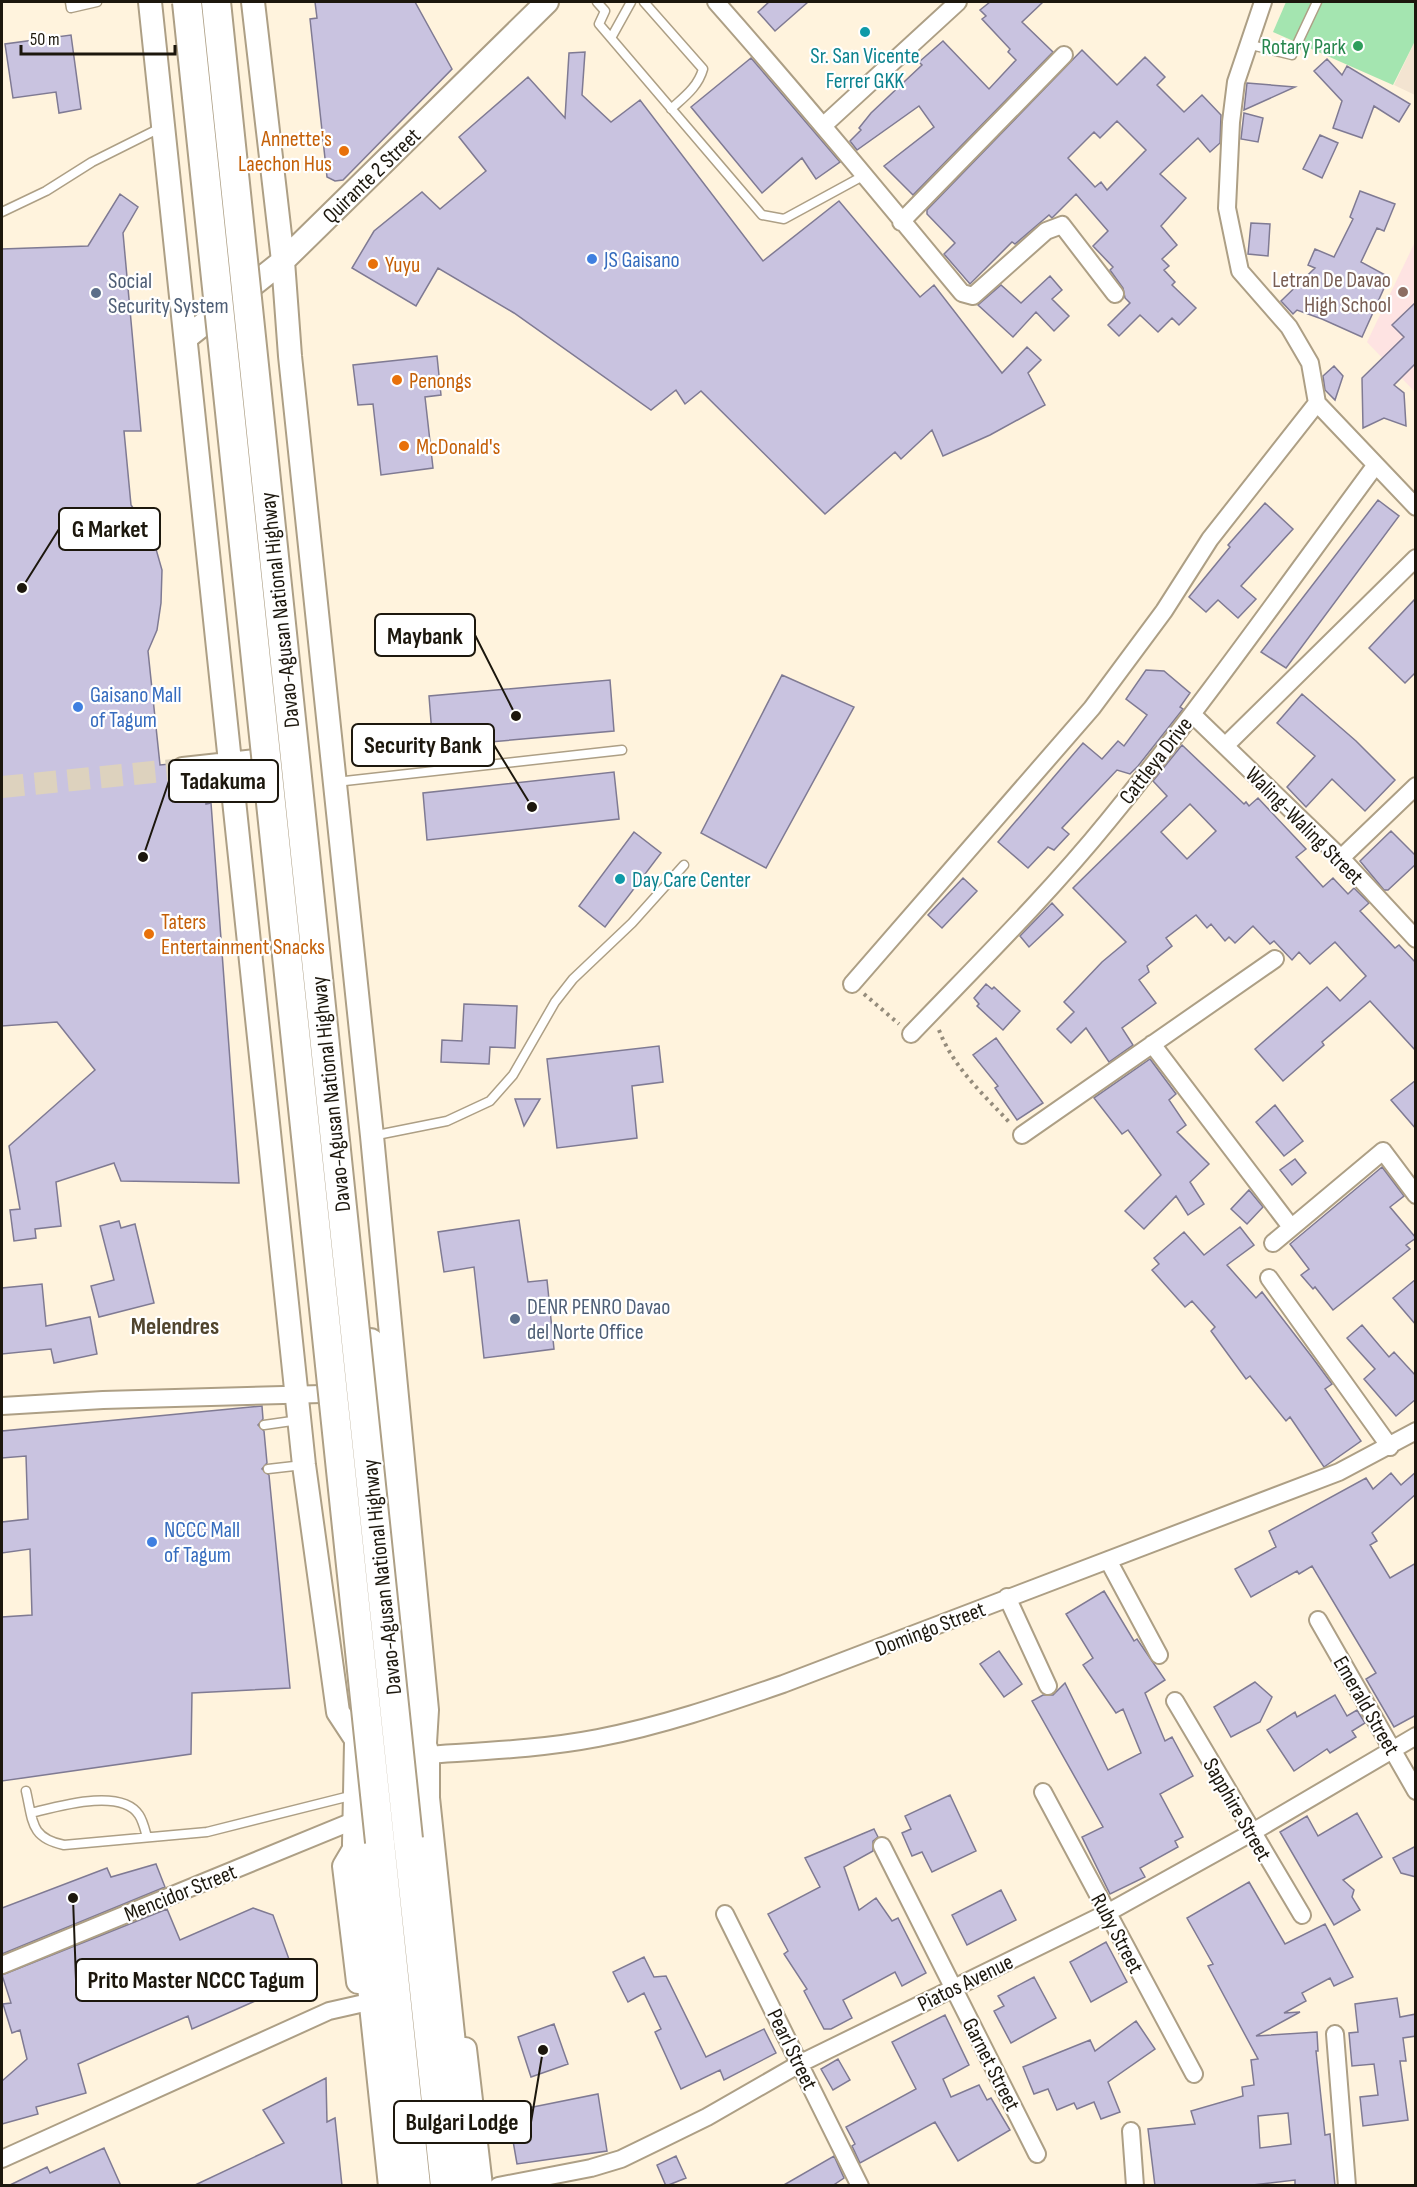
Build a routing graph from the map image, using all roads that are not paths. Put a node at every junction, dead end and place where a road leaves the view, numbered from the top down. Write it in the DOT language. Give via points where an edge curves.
graph roads {
  1 [pos="70,2"];
  2 [pos="97,2"];
  3 [pos="150,2"];
  4 [pos="187,2"];
  5 [pos="216,2"];
  6 [pos="253,2"];
  7 [pos="547,2"];
  8 [pos="597,2"];
  9 [pos="631,2"];
  10 [pos="644,2"];
  11 [pos="716,2"];
  12 [pos="958,2"];
  13 [pos="1263,2"];
  14 [pos="1317,2"];
  15 [pos="611,38"];
  16 [pos="1247,44"];
  17 [pos="1064,55"];
  18 [pos="671,109"];
  19 [pos="824,125"];
  20 [pos="163,126"];
  21 [pos="863,176"];
  22 [pos="2,212"];
  23 [pos="901,222"];
  24 [pos="282,261"];
  25 [pos="1115,294"];
  26 [pos="186,338"];
  27 [pos="1317,403"];
  28 [pos="1375,466"];
  29 [pos="1416,507"];
  30 [pos="1416,558"];
  31 [pos="1192,714"];
  32 [pos="1225,746"];
  33 [pos="622,750"];
  34 [pos="243,762"];
  35 [pos="183,769"];
  36 [pos="334,782"];
  37 [pos="1416,786"];
  38 [pos="1341,858"];
  39 [pos="684,865"];
  40 [pos="1416,939"];
  41 [pos="1275,959"];
  42 [pos="852,984"];
  43 [pos="283,1017"];
  44 [pos="911,1034"];
  45 [pos="1152,1044"];
  46 [pos="339,1073"];
  47 [pos="290,1079"];
  48 [pos="1022,1135"];
  49 [pos="372,1137"];
  50 [pos="1416,1195"];
  51 [pos="1291,1227"];
  52 [pos="1273,1243"];
  53 [pos="1269,1278"];
  54 [pos="309,1395"];
  55 [pos="2,1406"];
  56 [pos="299,1420"];
  57 [pos="264,1425"];
  58 [pos="1416,1431"];
  59 [pos="1389,1447"];
  60 [pos="304,1465"];
  61 [pos="268,1469"];
  62 [pos="397,1485"];
  63 [pos="1108,1560"];
  64 [pos="1008,1598"];
  65 [pos="1318,1620"];
  66 [pos="1159,1655"];
  67 [pos="1048,1686"];
  68 [pos="1175,1701"];
  69 [pos="1416,1736"];
  70 [pos="359,1744"];
  71 [pos="1392,1750"];
  72 [pos="425,1755"];
  73 [pos="26,1791"];
  74 [pos="1043,1791"];
  75 [pos="1416,1791"];
  76 [pos="31,1813"];
  77 [pos="363,1818"];
  78 [pos="1251,1833"];
  79 [pos="147,1837"];
  80 [pos="882,1846"];
  81 [pos="1107,1913"];
  82 [pos="725,1914"];
  83 [pos="1302,1915"];
  84 [pos="2,1965"];
  85 [pos="953,1987"];
  86 [pos="360,2004"];
  87 [pos="1335,2034"];
  88 [pos="801,2063"];
  89 [pos="1194,2074"];
  90 [pos="1131,2131"];
  91 [pos="1037,2154"];
  92 [pos="2,2159"];
  93 [pos="379,2186"];
  94 [pos="393,2186"];
  95 [pos="416,2186"];
  96 [pos="445,2186"];
  97 [pos="466,2186"];
  98 [pos="482,2186"];
  99 [pos="498,2186"];
  100 [pos="860,2186"];
  101 [pos="1135,2186"];
  102 [pos="1347,2186"];
  1 -- 2 [label="lane" via="71,8"];
  3 -- 20 [label="street"];
  4 -- 77 [label="highway, Davao-Agusan National Highway, bridge"];
  5 -- 96 [label="highway, Davao-Agusan National Highway, bridge"];
  6 -- 24 [label="street"];
  7 -- 24 [label="street, Quirante 2 Street"];
  8 -- 15 [label="lane" via="605,10 599,24"];
  9 -- 15 [label="lane"];
  10 -- 18 [label="lane" via="703,69 692,90"];
  11 -- 19 [label="street"];
  12 -- 19 [label="street"];
  13 -- 16 [label="street"];
  14 -- 16 [label="lane" via="1292,55"];
  15 -- 18 [label="lane"];
  16 -- 27 [label="street" via="1236,82 1231,122 1227,208 1240,271 1289,327 1305,354"];
  17 -- 23 [label="street"];
  18 -- 21 [label="lane" via="762,215 784,219"];
  19 -- 21 [label="street"];
  20 -- 22 [label="lane"];
  20 -- 26 [label="street"];
  21 -- 23 [label="street"];
  23 -- 25 [label="street" via="968,296 1006,269 1046,231 1062,225"];
  24 -- 26 [label="street, Quirante 2 Street"];
  24 -- 36 [label="street"];
  26 -- 34 [label="street"];
  27 -- 28 [label="street"];
  27 -- 42 [label="street" via="1210,539 1164,611 1092,708"];
  28 -- 29 [label="street"];
  28 -- 31 [label="street, Cattleya Drive"];
  30 -- 32 [label="street"];
  31 -- 32 [label="street, Waling-Waling Street"];
  31 -- 44 [label="street, Cattleya Drive" via="1050,888"];
  32 -- 38 [label="street, Waling-Waling Street"];
  33 -- 36 [label="lane"];
  34 -- 35 [label="street"];
  34 -- 43 [label="highway, Davao-Agusan National Highway"];
  34 -- 54 [label="street"];
  36 -- 49 [label="street"];
  37 -- 38 [label="street"];
  38 -- 40 [label="street, Waling-Waling Street"];
  39 -- 49 [label="lane" via="632,923 573,979 550,1010 513,1075 490,1101 447,1121"];
  41 -- 45 [label="street"];
  43 -- 46 [label="highway, Davao-Agusan National Highway" via="309,1022 333,1012"];
  43 -- 47 [label="highway, Davao-Agusan National Highway"];
  45 -- 48 [label="street"];
  45 -- 51 [label="street"];
  46 -- 47 [label="highway" via="314,1068"];
  46 -- 62 [label="highway, Davao-Agusan National Highway"];
  47 -- 54 [label="highway, Davao-Agusan National Highway"];
  49 -- 62 [label="street"];
  50 -- 51 [label="street" via="1383,1151"];
  51 -- 52 [label="street"];
  53 -- 59 [label="street"];
  54 -- 55 [label="street"];
  54 -- 56 [label="street"];
  54 -- 70 [label="highway, Davao-Agusan National Highway"];
  56 -- 57 [label="lane"];
  56 -- 60 [label="street"];
  58 -- 59 [label="street, Domingo Street"];
  59 -- 63 [label="street, Domingo Street" via="1339,1472"];
  60 -- 61 [label="lane"];
  60 -- 70 [label="street" via="338,1712"];
  62 -- 72 [label="highway, Davao-Agusan National Highway" via="412,1713"];
  63 -- 64 [label="street, Domingo Street"];
  63 -- 66 [label="street"];
  64 -- 67 [label="street"];
  64 -- 72 [label="street, Domingo Street" via="783,1684 658,1724 560,1744"];
  65 -- 71 [label="street, Emerald Street"];
  68 -- 78 [label="street, Sapphire Street"];
  69 -- 71 [label="street, Piatos Avenue"];
  70 -- 72 [label="highway" via="381,1754"];
  70 -- 77 [label="highway, Davao-Agusan National Highway"];
  71 -- 75 [label="street, Emerald Street"];
  71 -- 78 [label="street, Piatos Avenue"];
  72 -- 77 [label="highway" via="395,1761 369,1776"];
  72 -- 97 [label="highway, Davao-Agusan National Highway" via="424,1798"];
  72 -- 98 [label="street" via="436,1797"];
  73 -- 76 [label="lane"];
  74 -- 81 [label="street, Ruby Street"];
  76 -- 79 [label="lane" via="35,1828 47,1842 64,1845"];
  76 -- 79 [label="lane" via="76,1802 120,1802 139,1814"];
  77 -- 79 [label="lane"];
  77 -- 84 [label="street, Mencidor Street"];
  77 -- 86 [label="street" via="344,1866"];
  77 -- 94 [label="highway, Davao-Agusan National Highway"];
  77 -- 95 [label="highway, Davao-Agusan National Highway"];
  78 -- 81 [label="street, Piatos Avenue"];
  78 -- 83 [label="street, Sapphire Street"];
  80 -- 85 [label="street, Garnet Street"];
  81 -- 85 [label="street, Piatos Avenue"];
  81 -- 89 [label="street, Ruby Street"];
  82 -- 88 [label="street, Pearl Street"];
  85 -- 88 [label="street, Piatos Avenue"];
  85 -- 91 [label="street, Garnet Street"];
  86 -- 92 [label="street" via="329,2011"];
  86 -- 93 [label="street"];
  87 -- 102 [label="street"];
  88 -- 99 [label="street, Piatos Avenue" via="707,2117 621,2159"];
  88 -- 100 [label="street, Pearl Street"];
  90 -- 101 [label="street"];
}
